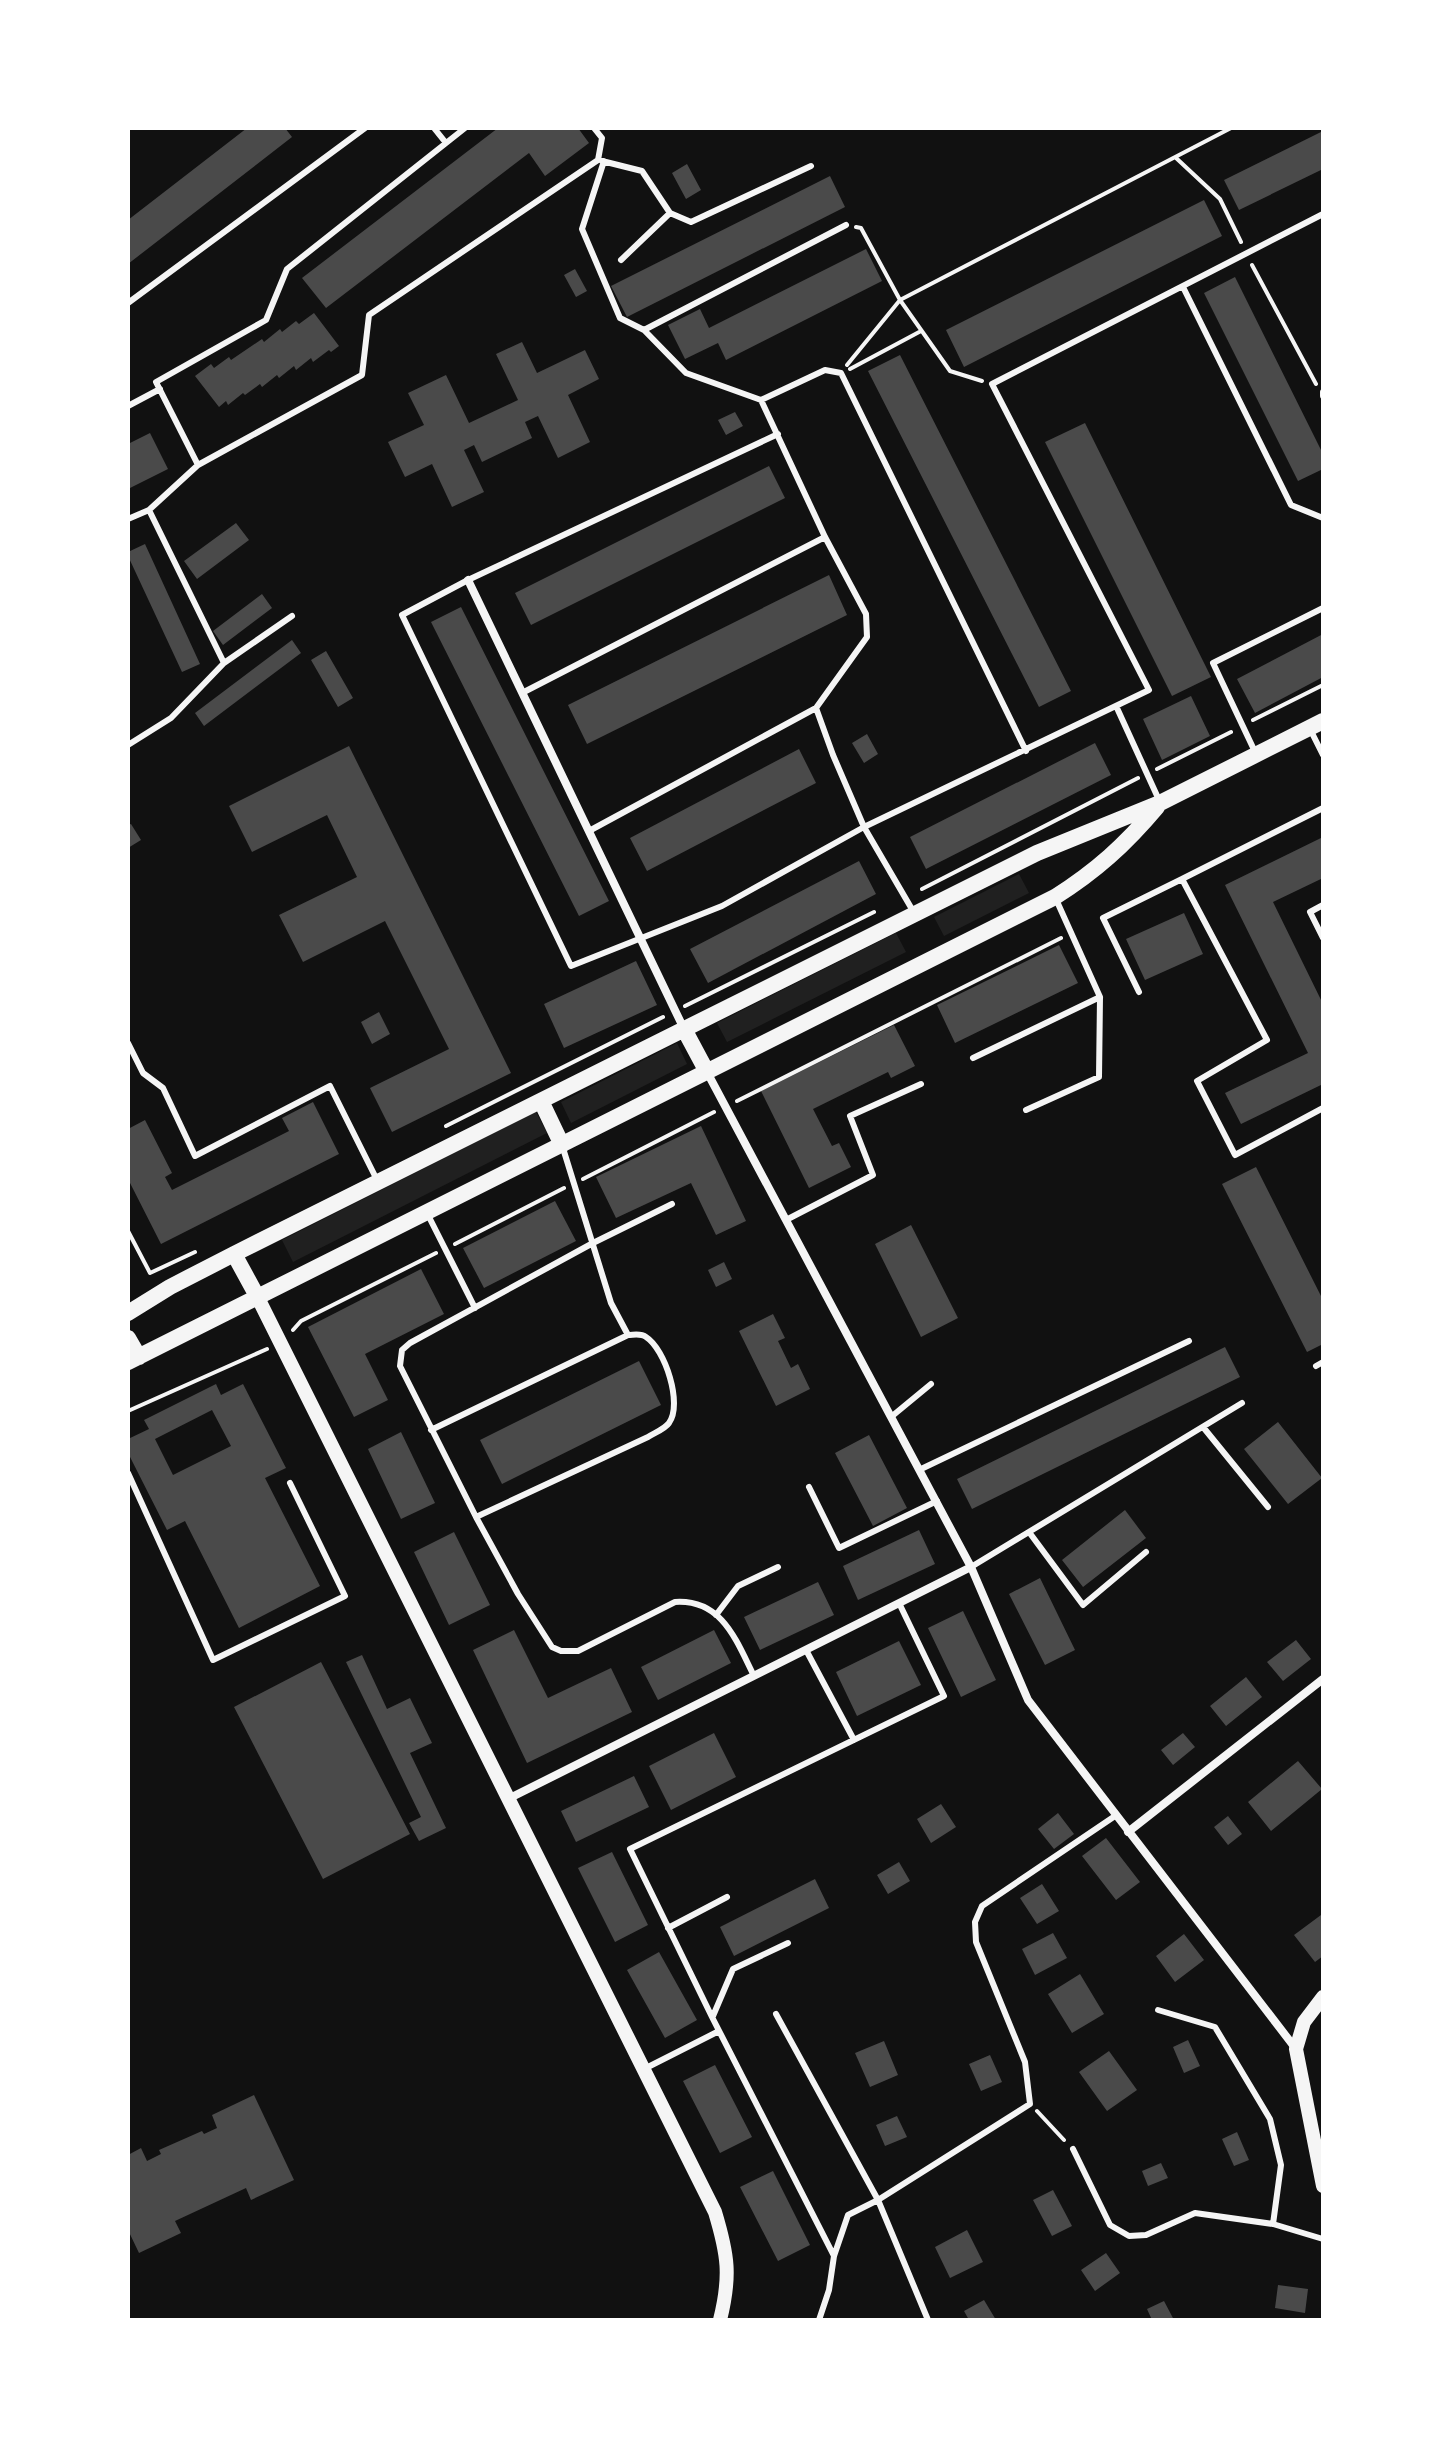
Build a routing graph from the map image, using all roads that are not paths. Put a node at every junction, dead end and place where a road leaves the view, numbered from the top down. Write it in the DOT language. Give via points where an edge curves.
graph roads {
  1 [pos="365,128"];
  2 [pos="434,128"];
  3 [pos="465,128"];
  4 [pos="594,128"];
  5 [pos="446,143"];
  6 [pos="601,160"];
  7 [pos="811,166"];
  8 [pos="670,213"];
  9 [pos="1323,214"];
  10 [pos="846,225"];
  11 [pos="621,260"];
  12 [pos="1183,287"];
  13 [pos="128,303"];
  14 [pos="644,330"];
  15 [pos="160,389"];
  16 [pos="761,400"];
  17 [pos="128,406"];
  18 [pos="778,434"];
  19 [pos="198,465"];
  20 [pos="149,510"];
  21 [pos="1323,518"];
  22 [pos="128,519"];
  23 [pos="825,537"];
  24 [pos="468,580"];
  25 [pos="1323,608"];
  26 [pos="292,616"];
  27 [pos="224,663"];
  28 [pos="522,693"];
  29 [pos="816,708"];
  30 [pos="1117,708"];
  31 [pos="1316,724"];
  32 [pos="128,745"];
  33 [pos="1026,751"];
  34 [pos="1256,754"];
  35 [pos="1323,755"];
  36 [pos="1160,803"];
  37 [pos="1323,808"];
  38 [pos="864,827"];
  39 [pos="589,831"];
  40 [pos="1182,879"];
  41 [pos="1055,897"];
  42 [pos="1323,905"];
  43 [pos="914,914"];
  44 [pos="640,937"];
  45 [pos="1323,938"];
  46 [pos="1139,992"];
  47 [pos="1100,997"];
  48 [pos="684,1029"];
  49 [pos="128,1043"];
  50 [pos="973,1058"];
  51 [pos="707,1072"];
  52 [pos="921,1084"];
  53 [pos="541,1101"];
  54 [pos="1323,1108"];
  55 [pos="1026,1110"];
  56 [pos="562,1145"];
  57 [pos="378,1182"];
  58 [pos="672,1204"];
  59 [pos="427,1213"];
  60 [pos="786,1220"];
  61 [pos="593,1243"];
  62 [pos="234,1254"];
  63 [pos="258,1298"];
  64 [pos="475,1308"];
  65 [pos="128,1313"];
  66 [pos="628,1335"];
  67 [pos="128,1338"];
  68 [pos="1189,1341"];
  69 [pos="134,1359"];
  70 [pos="931,1384"];
  71 [pos="1242,1403"];
  72 [pos="891,1417"];
  73 [pos="1203,1427"];
  74 [pos="431,1430"];
  75 [pos="919,1470"];
  76 [pos="128,1473"];
  77 [pos="290,1483"];
  78 [pos="809,1487"];
  79 [pos="937,1501"];
  80 [pos="1268,1507"];
  81 [pos="476,1517"];
  82 [pos="1029,1532"];
  83 [pos="1146,1552"];
  84 [pos="778,1567"];
  85 [pos="971,1567"];
  86 [pos="899,1603"];
  87 [pos="716,1615"];
  88 [pos="806,1650"];
  89 [pos="754,1676"];
  90 [pos="1323,1679"];
  91 [pos="854,1740"];
  92 [pos="507,1800"];
  93 [pos="1115,1816"];
  94 [pos="1128,1832"];
  95 [pos="727,1897"];
  96 [pos="668,1928"];
  97 [pos="788,1943"];
  98 [pos="1323,1997"];
  99 [pos="1158,2010"];
  100 [pos="776,2014"];
  101 [pos="712,2017"];
  102 [pos="719,2031"];
  103 [pos="1296,2049"];
  104 [pos="643,2070"];
  105 [pos="1073,2149"];
  106 [pos="1323,2186"];
  107 [pos="878,2200"];
  108 [pos="1273,2224"];
  109 [pos="1323,2239"];
  110 [pos="834,2256"];
  111 [pos="720,2320"];
  112 [pos="819,2320"];
  113 [pos="928,2320"];
  1 -- 13 [label="lane"];
  2 -- 5 [label="lane"];
  3 -- 5 [label="lane"];
  4 -- 6 [label="lane" via="602,138"];
  5 -- 15 [label="lane" via="287,269 266,320 156,382"];
  6 -- 8 [label="lane" via="642,171"];
  6 -- 14 [label="lane" via="582,229 620,318"];
  6 -- 19 [label="lane" via="369,315 362,375"];
  7 -- 8 [label="lane" via="691,222"];
  8 -- 11 [label="lane"];
  9 -- 12 [label="lane"];
  10 -- 14 [label="lane"];
  12 -- 21 [label="lane" via="1291,505"];
  12 -- 30 [label="lane" via="992,384 1149,690"];
  14 -- 16 [label="lane" via="686,373"];
  15 -- 17 [label="lane"];
  15 -- 19 [label="lane"];
  16 -- 18 [label="lane"];
  16 -- 33 [label="lane" via="825,370 841,373"];
  18 -- 23 [label="lane"];
  18 -- 24 [label="lane"];
  19 -- 20 [label="lane"];
  20 -- 22 [label="lane"];
  20 -- 27 [label="lane"];
  23 -- 28 [label="lane"];
  23 -- 29 [label="lane" via="866,614 867,637"];
  24 -- 28 [label="street"];
  24 -- 44 [label="lane" via="402,615 571,966"];
  25 -- 34 [label="lane" via="1213,663"];
  26 -- 27 [label="lane"];
  27 -- 32 [label="lane" via="171,718"];
  28 -- 39 [label="street"];
  29 -- 38 [label="lane"];
  29 -- 39 [label="lane"];
  30 -- 33 [label="lane"];
  30 -- 36 [label="lane"];
  31 -- 34 [label="main road"];
  31 -- 35 [label="lane"];
  33 -- 38 [label="lane"];
  34 -- 36 [label="main road"];
  36 -- 41 [label="main road" via="1127,843"];
  36 -- 43 [label="main road" via="1037,853"];
  37 -- 40 [label="lane"];
  38 -- 43 [label="lane"];
  38 -- 44 [label="lane" via="722,906"];
  39 -- 44 [label="street"];
  40 -- 46 [label="lane" via="1103,918"];
  40 -- 54 [label="lane" via="1267,1040 1197,1081 1235,1155"];
  41 -- 47 [label="lane"];
  41 -- 51 [label="main road"];
  42 -- 45 [label="lane" via="1310,912"];
  43 -- 48 [label="main road"];
  44 -- 48 [label="street"];
  47 -- 50 [label="lane"];
  47 -- 55 [label="lane" via="1099,1077"];
  48 -- 51 [label="main road"];
  48 -- 53 [label="main road"];
  49 -- 57 [label="lane" via="143,1073 163,1088 195,1156 330,1086"];
  51 -- 56 [label="main road"];
  51 -- 60 [label="street"];
  52 -- 60 [label="lane" via="850,1116 873,1175"];
  53 -- 56 [label="main road"];
  53 -- 57 [label="main road"];
  56 -- 59 [label="main road"];
  56 -- 61 [label="lane"];
  57 -- 62 [label="main road"];
  58 -- 61 [label="lane"];
  59 -- 63 [label="main road"];
  59 -- 64 [label="lane"];
  60 -- 72 [label="street"];
  61 -- 64 [label="lane"];
  61 -- 66 [label="lane" via="611,1303"];
  62 -- 63 [label="main road"];
  62 -- 65 [label="main road"];
  63 -- 69 [label="main road"];
  63 -- 92 [label="street"];
  64 -- 74 [label="lane" via="410,1343 400,1356"];
  66 -- 74 [label="lane"];
  66 -- 81 [label="lane" via="647,1337 659,1350 675,1405 669,1423"];
  67 -- 69 [label="main road"];
  68 -- 75 [label="lane"];
  70 -- 72 [label="lane"];
  71 -- 73 [label="lane"];
  72 -- 75 [label="street"];
  73 -- 80 [label="lane"];
  73 -- 82 [label="lane"];
  74 -- 81 [label="lane"];
  75 -- 79 [label="street"];
  76 -- 77 [label="lane" via="213,1660 345,1596"];
  78 -- 79 [label="lane" via="839,1548"];
  79 -- 85 [label="street"];
  81 -- 87 [label="lane" via="543,1635 561,1651 578,1651 675,1602 693,1601"];
  82 -- 83 [label="lane" via="1083,1605"];
  82 -- 85 [label="lane"];
  84 -- 87 [label="lane" via="738,1586"];
  85 -- 86 [label="street"];
  85 -- 93 [label="street" via="1028,1700"];
  86 -- 88 [label="street"];
  86 -- 91 [label="lane" via="944,1696"];
  87 -- 89 [label="lane" via="731,1630"];
  88 -- 89 [label="street"];
  88 -- 91 [label="lane"];
  89 -- 92 [label="street"];
  90 -- 94 [label="street"];
  91 -- 96 [label="lane" via="630,1849"];
  92 -- 104 [label="street"];
  93 -- 94 [label="street"];
  93 -- 107 [label="lane" via="982,1906 975,1922 976,1942 1025,2062 1030,2104"];
  94 -- 103 [label="street"];
  95 -- 96 [label="lane"];
  96 -- 101 [label="lane"];
  97 -- 101 [label="lane" via="733,1969"];
  98 -- 103 [label="street" via="1304,2022"];
  99 -- 108 [label="lane" via="1215,2027 1270,2119 1281,2165"];
  100 -- 107 [label="lane"];
  101 -- 102 [label="lane"];
  102 -- 104 [label="lane"];
  102 -- 110 [label="lane"];
  103 -- 106 [label="street"];
  104 -- 111 [label="street" via="715,2212 726,2248 728,2287"];
  105 -- 108 [label="lane" via="1110,2225 1129,2236 1146,2235 1195,2213"];
  107 -- 110 [label="lane" via="848,2215"];
  107 -- 113 [label="lane"];
  108 -- 109 [label="lane"];
  110 -- 112 [label="lane"];
}
